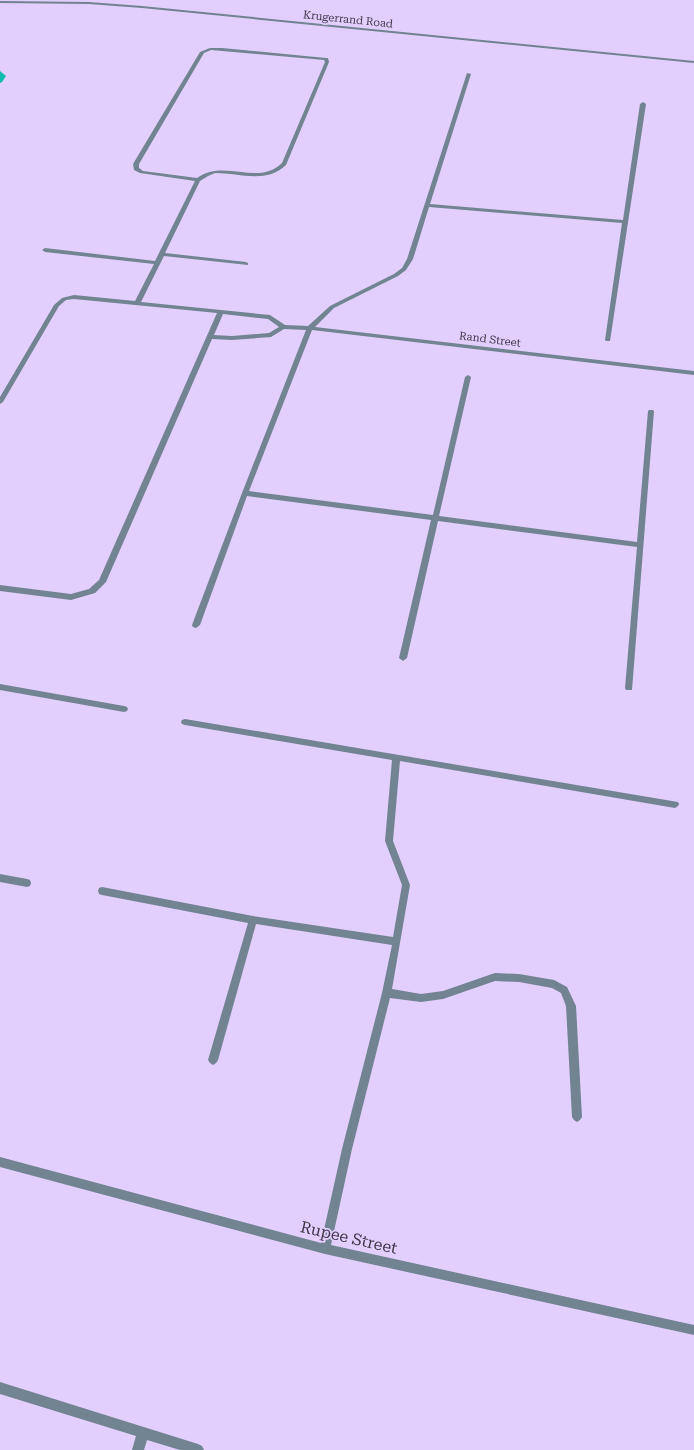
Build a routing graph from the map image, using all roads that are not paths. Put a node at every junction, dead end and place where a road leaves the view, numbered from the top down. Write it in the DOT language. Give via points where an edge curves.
graph roads {
  1 [pos="0,2"];
  2 [pos="694,62"];
  3 [pos="469,74"];
  4 [pos="643,104"];
  5 [pos="198,180"];
  6 [pos="427,205"];
  7 [pos="625,222"];
  8 [pos="45,250"];
  9 [pos="162,254"];
  10 [pos="157,263"];
  11 [pos="246,264"];
  12 [pos="137,304"];
  13 [pos="220,314"];
  14 [pos="283,327"];
  15 [pos="310,328"];
  16 [pos="211,337"];
  17 [pos="608,340"];
  18 [pos="694,373"];
  19 [pos="468,377"];
  20 [pos="0,402"];
  21 [pos="651,411"];
  22 [pos="245,492"];
  23 [pos="436,518"];
  24 [pos="640,545"];
  25 [pos="0,588"];
  26 [pos="196,625"];
  27 [pos="403,658"];
  28 [pos="0,687"];
  29 [pos="629,688"];
  30 [pos="124,709"];
  31 [pos="185,722"];
  32 [pos="396,757"];
  33 [pos="675,804"];
  34 [pos="0,878"];
  35 [pos="27,883"];
  36 [pos="102,891"];
  37 [pos="253,920"];
  38 [pos="397,942"];
  39 [pos="387,993"];
  40 [pos="213,1060"];
  41 [pos="576,1117"];
  42 [pos="0,1162"];
  43 [pos="325,1249"];
  44 [pos="694,1330"];
  45 [pos="0,1388"];
  46 [pos="143,1433"];
  47 [pos="138,1450"];
  48 [pos="198,1450"];
  1 -- 2 [label="street, Krugerrand Road" via="89,3 142,7"];
  3 -- 6 [label="street"];
  4 -- 7 [label="street"];
  5 -- 5 [label="street" via="211,172 265,174 279,169 284,164 328,62 323,58 222,49 202,52 136,164 136,169 142,172"];
  5 -- 9 [label="street"];
  6 -- 7 [label="street"];
  6 -- 15 [label="street" via="410,259 404,268 396,275 332,307"];
  7 -- 17 [label="street"];
  8 -- 10 [label="street"];
  9 -- 10 [label="street"];
  9 -- 11 [label="street"];
  10 -- 12 [label="street"];
  12 -- 13 [label="street"];
  12 -- 20 [label="street" via="74,297 64,299 57,305"];
  13 -- 14 [label="street" via="270,317"];
  13 -- 16 [label="street"];
  14 -- 15 [label="street, Rand Street"];
  14 -- 16 [label="street" via="271,335"];
  15 -- 18 [label="street, Rand Street"];
  15 -- 22 [label="street"];
  16 -- 25 [label="street" via="102,582 92,591 71,597"];
  19 -- 23 [label="street"];
  21 -- 24 [label="street"];
  22 -- 23 [label="street"];
  22 -- 26 [label="street"];
  23 -- 24 [label="street"];
  23 -- 27 [label="street"];
  24 -- 29 [label="street"];
  28 -- 30 [label="street"];
  31 -- 32 [label="street"];
  32 -- 33 [label="street"];
  32 -- 38 [label="street" via="389,841 406,885"];
  34 -- 35 [label="street"];
  36 -- 37 [label="street"];
  37 -- 38 [label="street"];
  37 -- 40 [label="street"];
  38 -- 39 [label="street"];
  39 -- 41 [label="street" via="421,998 443,995 495,977 554,984 564,990 571,1006"];
  39 -- 43 [label="street" via="347,1149"];
  42 -- 43 [label="street, Rupee Street"];
  43 -- 44 [label="street, Rupee Street"];
  45 -- 46 [label="street"];
  46 -- 47 [label="street"];
  46 -- 48 [label="street"];
}
